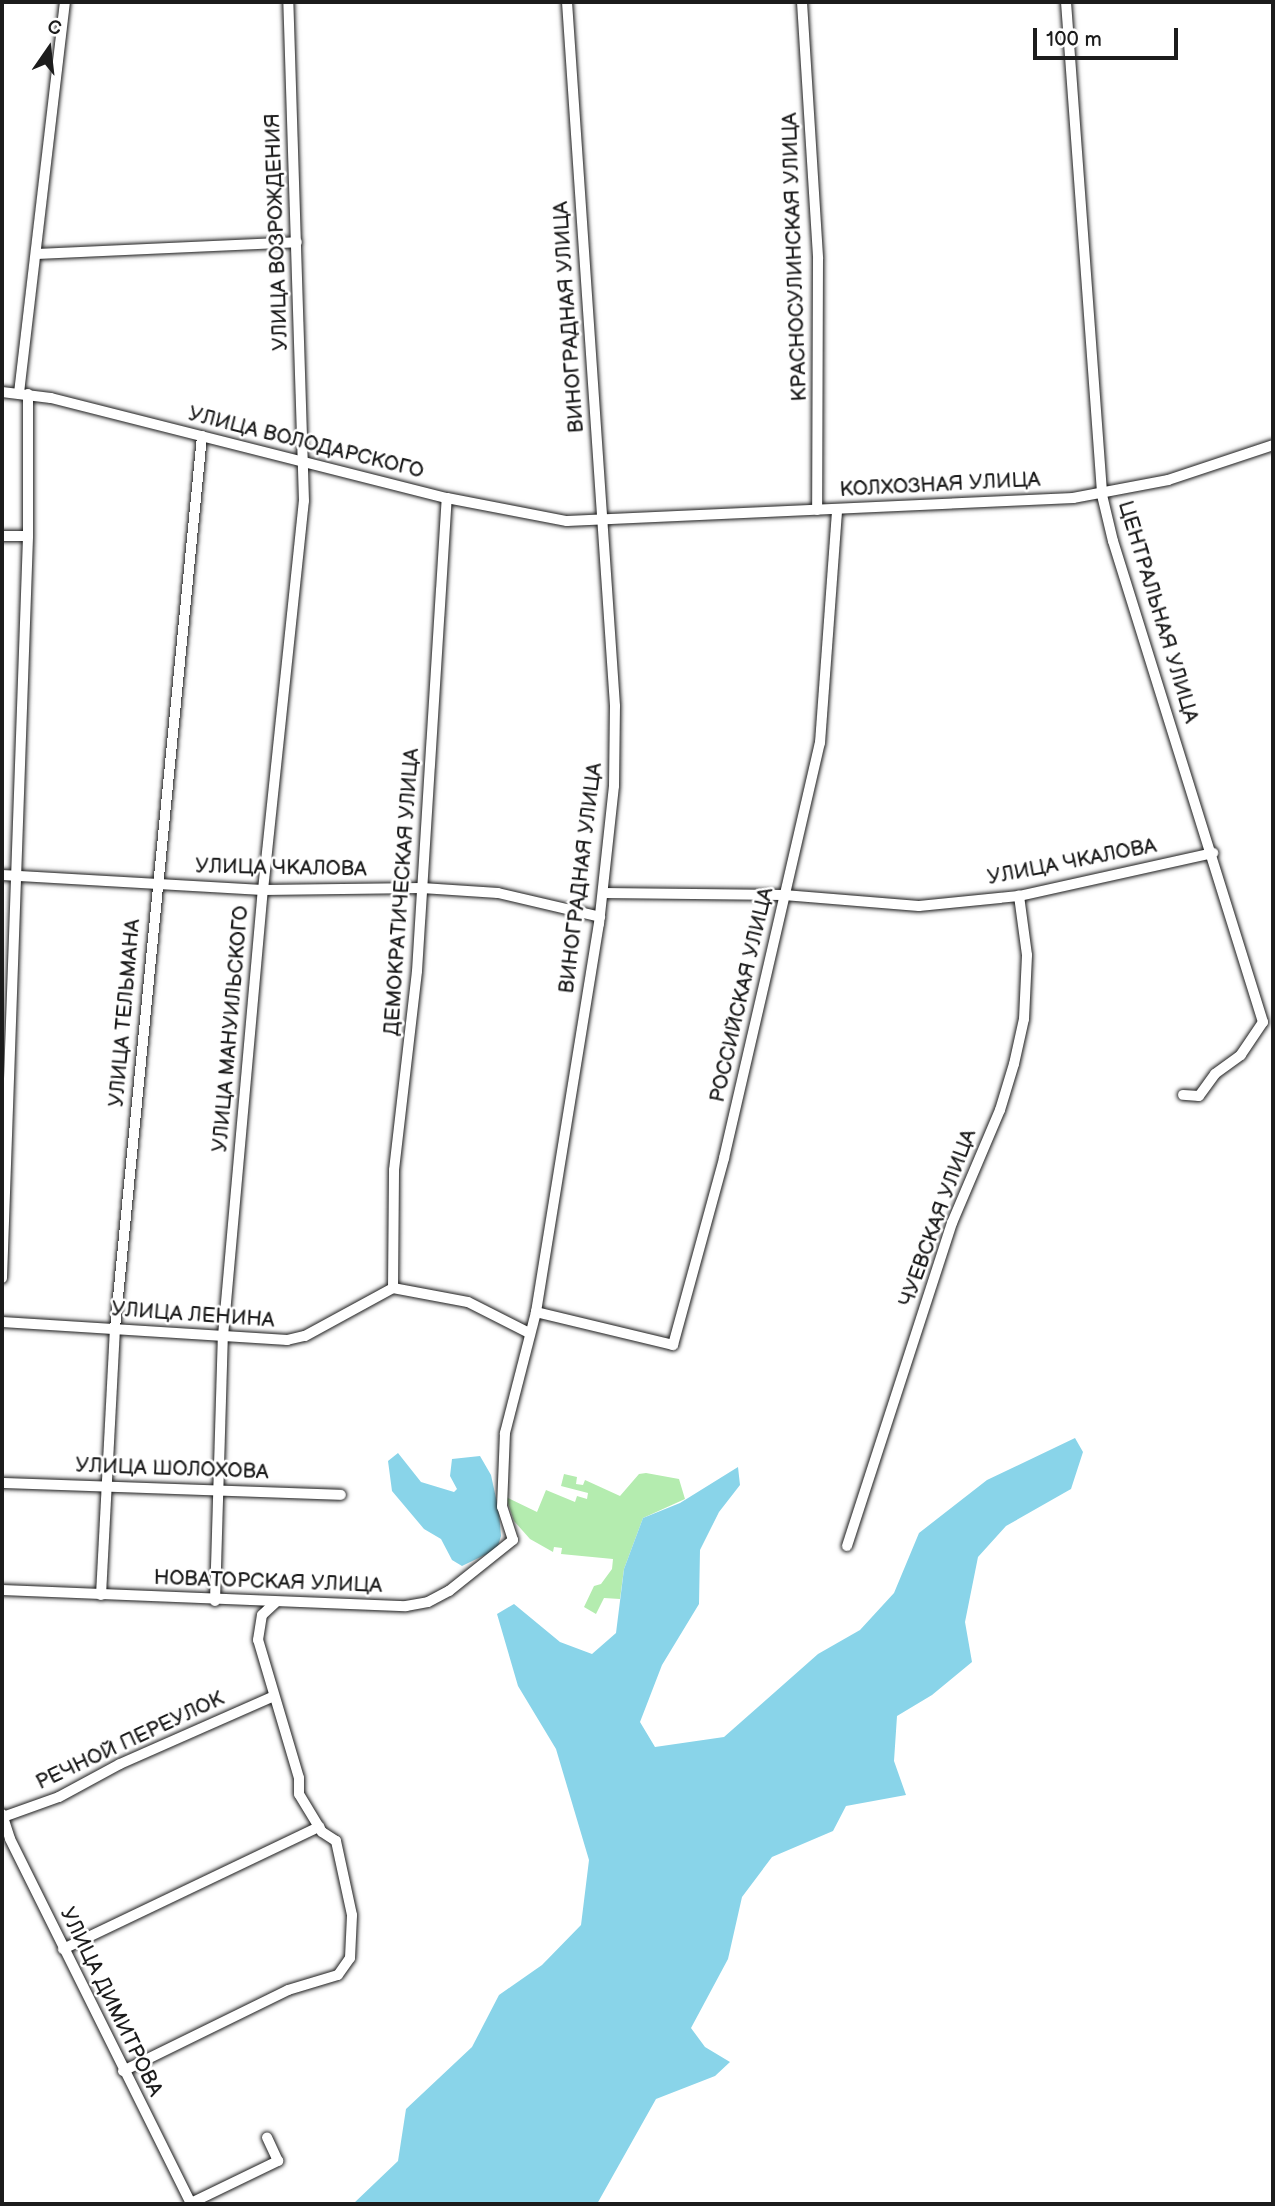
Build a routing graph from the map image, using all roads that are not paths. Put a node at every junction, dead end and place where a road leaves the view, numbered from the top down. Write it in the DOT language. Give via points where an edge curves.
graph roads {
  1 [pos="65,2"];
  2 [pos="288,2"];
  3 [pos="567,2"];
  4 [pos="802,2"];
  5 [pos="1066,2"];
  6 [pos="297,242"];
  7 [pos="36,254"];
  8 [pos="2,392"];
  9 [pos="24,394"];
  10 [pos="202,436"];
  11 [pos="1273,445"];
  12 [pos="306,462"];
  13 [pos="1102,495"];
  14 [pos="447,498"];
  15 [pos="817,510"];
  16 [pos="837,510"];
  17 [pos="602,522"];
  18 [pos="2,536"];
  19 [pos="28,536"];
  20 [pos="1213,853"];
  21 [pos="2,876"];
  22 [pos="15,876"];
  23 [pos="156,885"];
  24 [pos="422,888"];
  25 [pos="263,890"];
  26 [pos="603,893"];
  27 [pos="784,895"];
  28 [pos="1019,897"];
  29 [pos="600,917"];
  30 [pos="1183,1095"];
  31 [pos="2,1278"];
  32 [pos="393,1288"];
  33 [pos="536,1312"];
  34 [pos="2,1322"];
  35 [pos="115,1328"];
  36 [pos="529,1333"];
  37 [pos="223,1336"];
  38 [pos="2,1483"];
  39 [pos="107,1487"];
  40 [pos="219,1488"];
  41 [pos="341,1495"];
  42 [pos="513,1541"];
  43 [pos="847,1546"];
  44 [pos="2,1590"];
  45 [pos="101,1595"];
  46 [pos="215,1601"];
  47 [pos="275,1604"];
  48 [pos="272,1697"];
  49 [pos="4,1823"];
  50 [pos="319,1828"];
  51 [pos="63,1949"];
  52 [pos="123,2071"];
  53 [pos="267,2137"];
  54 [pos="191,2203"];
  1 -- 7 [label="street"];
  2 -- 6 [label="street, УЛИЦА ВОЗРОЖДЕНИЯ"];
  3 -- 17 [label="street, ВИНОГРАДНАЯ УЛИЦА"];
  4 -- 15 [label="street, КРАСНОСУЛИНСКАЯ УЛИЦА" via="818,259"];
  5 -- 13 [label="street, ЦЕНТРАЛЬНАЯ УЛИЦА"];
  6 -- 7 [label="street"];
  6 -- 12 [label="street, УЛИЦА ВОЗРОЖДЕНИЯ"];
  7 -- 9 [label="street"];
  8 -- 9 [label="street, УЛИЦА ВОЛОДАРСКОГО"];
  9 -- 10 [label="street, УЛИЦА ВОЛОДАРСКОГО"];
  9 -- 19 [label="street"];
  10 -- 12 [label="street, УЛИЦА ВОЛОДАРСКОГО"];
  10 -- 23 [label="street, УЛИЦА ТЕЛЬМАНА"];
  11 -- 13 [label="street, КОЛХОЗНАЯ УЛИЦА" via="1168,480"];
  12 -- 14 [label="street, УЛИЦА ВОЛОДАРСКОГО"];
  12 -- 25 [label="street, УЛИЦА МАНУИЛЬСКОГО"];
  13 -- 16 [label="street, КОЛХОЗНАЯ УЛИЦА"];
  13 -- 20 [label="street, ЦЕНТРАЛЬНАЯ УЛИЦА"];
  14 -- 17 [label="street, УЛИЦА ВОЛОДАРСКОГО" via="543,518"];
  14 -- 24 [label="street, ДЕМОКРАТИЧЕСКАЯ УЛИЦА"];
  15 -- 16 [label="street, КОЛХОЗНАЯ УЛИЦА"];
  15 -- 17 [label="street, КОЛХОЗНАЯ УЛИЦА"];
  16 -- 27 [label="street, РОССИЙСКАЯ УЛИЦА" via="826,704"];
  17 -- 26 [label="street, ВИНОГРАДНАЯ УЛИЦА" via="615,706 614,786"];
  18 -- 19 [label="street"];
  19 -- 22 [label="street"];
  20 -- 28 [label="street, УЛИЦА ЧКАЛОВА"];
  20 -- 30 [label="street, ЦЕНТРАЛЬНАЯ УЛИЦА" via="1263,1022 1241,1055 1215,1074 1199,1096"];
  21 -- 22 [label="street, УЛИЦА ЧКАЛОВА"];
  22 -- 23 [label="street, УЛИЦА ЧКАЛОВА"];
  22 -- 31 [label="street"];
  23 -- 25 [label="street, УЛИЦА ЧКАЛОВА"];
  23 -- 35 [label="street, УЛИЦА ТЕЛЬМАНА"];
  24 -- 25 [label="street, УЛИЦА ЧКАЛОВА"];
  24 -- 29 [label="street, УЛИЦА ЧКАЛОВА" via="498,893"];
  24 -- 32 [label="street, ДЕМОКРАТИЧЕСКАЯ УЛИЦА" via="394,1170"];
  25 -- 37 [label="street, УЛИЦА МАНУИЛЬСКОГО"];
  26 -- 27 [label="street, УЛИЦА ЧКАЛОВА"];
  26 -- 29 [label="street, ВИНОГРАДНАЯ УЛИЦА"];
  27 -- 28 [label="street, УЛИЦА ЧКАЛОВА" via="919,906"];
  27 -- 33 [label="street, РОССИЙСКАЯ УЛИЦА" via="724,1158 673,1345"];
  28 -- 43 [label="street, ЧУЕВСКАЯ УЛИЦА" via="1027,955 1024,1019 1014,1064 1000,1110 952,1223"];
  29 -- 33 [label="street, ВИНОГРАДНАЯ УЛИЦА"];
  32 -- 36 [label="street" via="468,1303"];
  32 -- 37 [label="street, УЛИЦА ЛЕНИНА" via="305,1336 287,1340"];
  33 -- 36 [label="street, ВИНОГРАДНАЯ УЛИЦА"];
  34 -- 35 [label="street, УЛИЦА ЛЕНИНА"];
  35 -- 37 [label="street, УЛИЦА ЛЕНИНА"];
  35 -- 39 [label="street, УЛИЦА ТЕЛЬМАНА"];
  36 -- 42 [label="street, ВИНОГРАДНАЯ УЛИЦА" via="502,1456 502,1507"];
  37 -- 40 [label="street, УЛИЦА МАНУИЛЬСКОГО"];
  38 -- 39 [label="street, УЛИЦА ШОЛОХОВА"];
  39 -- 40 [label="street, УЛИЦА ШОЛОХОВА"];
  39 -- 45 [label="street, УЛИЦА ТЕЛЬМАНА"];
  40 -- 41 [label="street, УЛИЦА ШОЛОХОВА"];
  40 -- 46 [label="street, УЛИЦА МАНУИЛЬСКОГО"];
  42 -- 47 [label="street, НОВАТОРСКАЯ УЛИЦА" via="428,1602"];
  44 -- 45 [label="street, НОВАТОРСКАЯ УЛИЦА"];
  45 -- 46 [label="street, НОВАТОРСКАЯ УЛИЦА"];
  46 -- 47 [label="street, НОВАТОРСКАЯ УЛИЦА"];
  47 -- 48 [label="street" via="262,1615 258,1640"];
  48 -- 49 [label="street, РЕЧНОЙ ПЕРЕУЛОК" via="120,1764"];
  48 -- 50 [label="street" via="299,1778 299,1794"];
  49 -- 51 [label="street, УЛИЦА ДИМИТРОВА"];
  50 -- 51 [label="street"];
  50 -- 52 [label="street" via="336,1841 352,1915 350,1958 338,1975 288,1990"];
  51 -- 52 [label="street, УЛИЦА ДИМИТРОВА"];
  52 -- 54 [label="street, УЛИЦА ДИМИТРОВА"];
  53 -- 54 [label="street" via="278,2161"];
}
